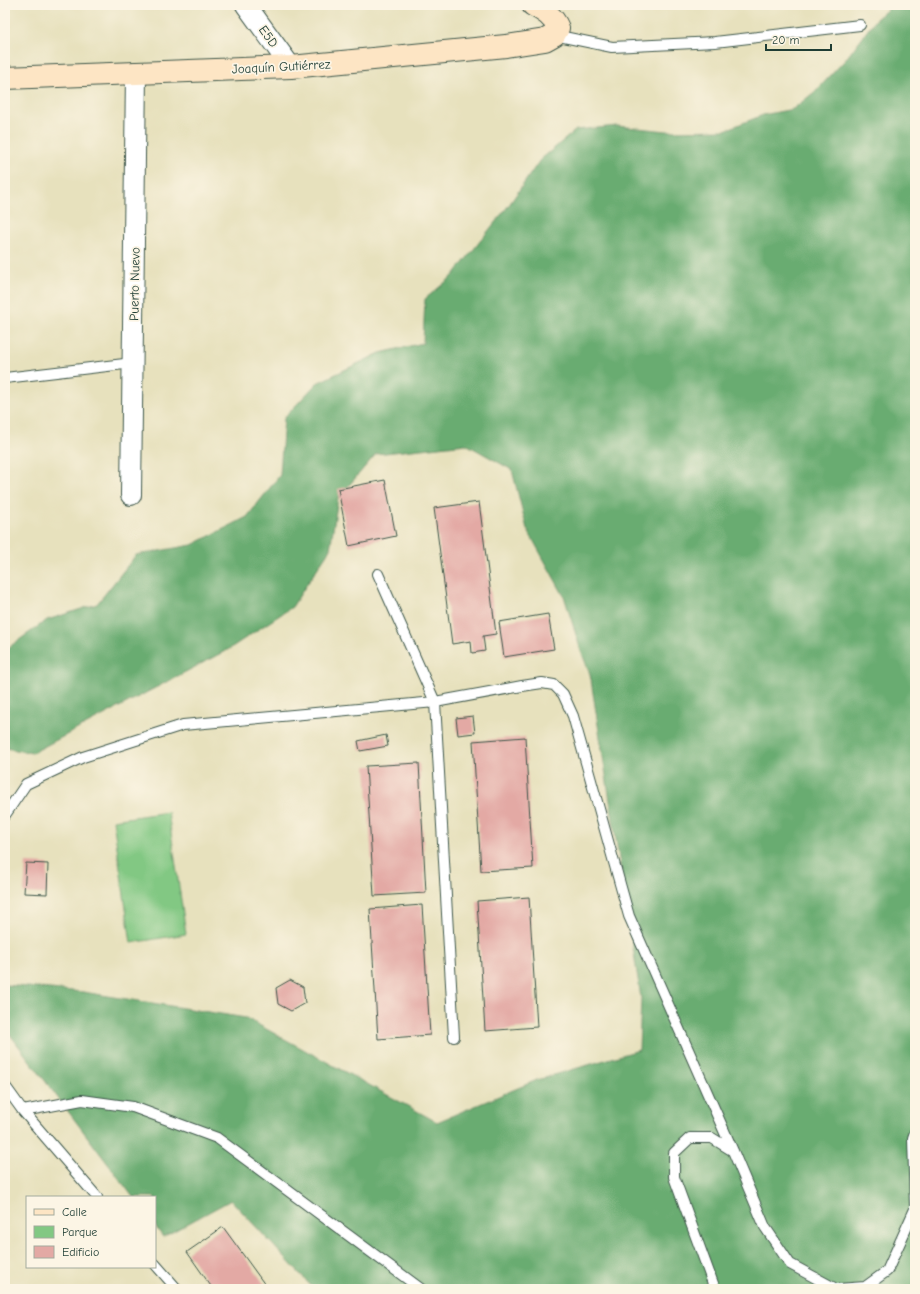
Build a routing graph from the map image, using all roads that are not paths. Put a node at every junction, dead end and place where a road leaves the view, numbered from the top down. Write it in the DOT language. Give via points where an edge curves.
graph roads {
  1 [pos="246,5"];
  2 [pos="533,5"];
  3 [pos="860,25"];
  4 [pos="554,35"];
  5 [pos="291,67"];
  6 [pos="136,72"];
  7 [pos="5,78"];
  8 [pos="133,363"];
  9 [pos="5,378"];
  10 [pos="131,495"];
  11 [pos="378,574"];
  12 [pos="435,702"];
  13 [pos="5,815"];
  14 [pos="454,1037"];
  15 [pos="5,1086"];
  16 [pos="23,1111"];
  17 [pos="915,1132"];
  18 [pos="733,1151"];
  19 [pos="96,1196"];
  20 [pos="156,1265"];
  21 [pos="177,1289"];
  22 [pos="421,1289"];
  23 [pos="715,1289"];
  24 [pos="837,1289"];
  1 -- 5 [label="street, E5D"];
  2 -- 4 [label="street" via="555,20 558,28"];
  3 -- 4 [label="lane" via="715,42 612,47"];
  4 -- 5 [label="street, Joaquín Gutiérrez" via="545,40 506,46"];
  5 -- 6 [label="street, Joaquín Gutiérrez"];
  6 -- 7 [label="street, Joaquín Gutiérrez"];
  6 -- 8 [label="street, Puerto Nuevo"];
  8 -- 9 [label="lane"];
  8 -- 10 [label="street, Puerto Nuevo"];
  11 -- 12 [label="lane"];
  12 -- 13 [label="lane" via="183,725 83,757 26,784"];
  12 -- 14 [label="lane"];
  12 -- 18 [label="lane" via="542,683 554,685 563,694 573,716 629,916"];
  15 -- 16 [label="lane"];
  16 -- 19 [label="lane"];
  16 -- 22 [label="lane" via="82,1100 133,1108 217,1138"];
  17 -- 24 [label="lane" via="915,1210 887,1271 865,1287"];
  18 -- 23 [label="lane" via="712,1138 690,1138 674,1153 674,1178"];
  18 -- 24 [label="lane" via="765,1227 790,1264"];
  20 -- 21 [label="lane"];
}
